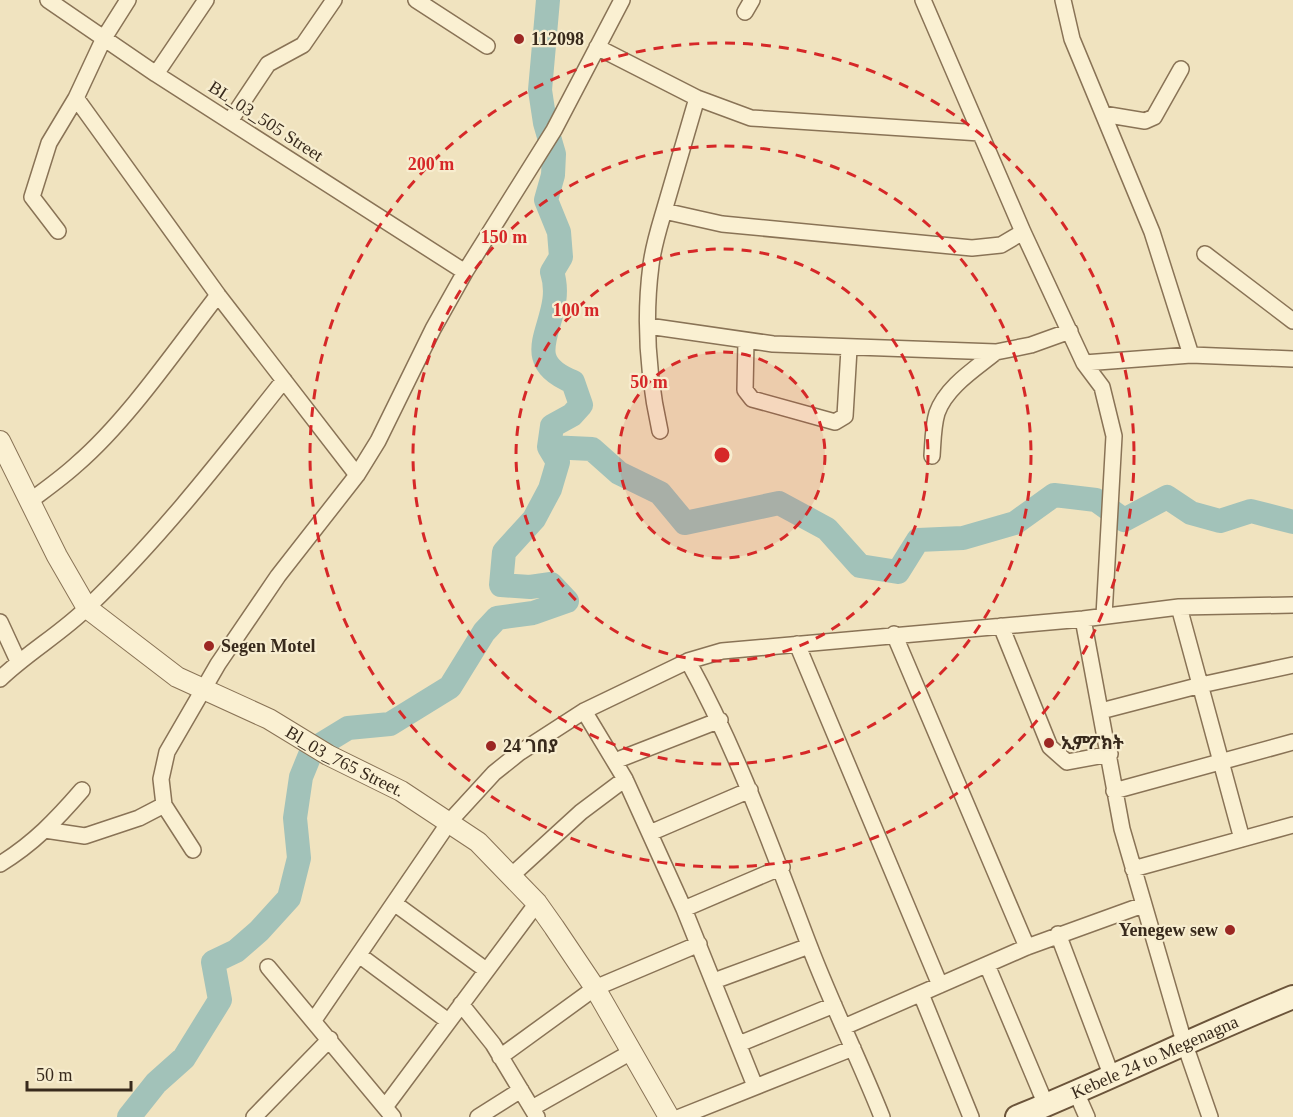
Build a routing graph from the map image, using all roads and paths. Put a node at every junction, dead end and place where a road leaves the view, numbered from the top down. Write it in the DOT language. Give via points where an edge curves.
graph roads {
  1 [pos="48,0"];
  2 [pos="128,0"];
  3 [pos="206,0"];
  4 [pos="333,0"];
  5 [pos="416,0"];
  6 [pos="622,0"];
  7 [pos="922,0"];
  8 [pos="1063,0"];
  9 [pos="104,38"];
  10 [pos="487,46"];
  11 [pos="597,47"];
  12 [pos="1181,69"];
  13 [pos="156,74"];
  14 [pos="76,98"];
  15 [pos="697,98"];
  16 [pos="1103,114"];
  17 [pos="230,121"];
  18 [pos="980,133"];
  19 [pos="664,211"];
  20 [pos="58,231"];
  21 [pos="1023,232"];
  22 [pos="1205,255"];
  23 [pos="465,272"];
  24 [pos="218,295"];
  25 [pos="1293,321"];
  26 [pos="648,326"];
  27 [pos="1070,331"];
  28 [pos="746,341"];
  29 [pos="1293,344"];
  30 [pos="849,349"];
  31 [pos="996,352"];
  32 [pos="1191,355"];
  33 [pos="1288,358"];
  34 [pos="1084,363"];
  35 [pos="284,380"];
  36 [pos="660,431"];
  37 [pos="0,441"];
  38 [pos="932,456"];
  39 [pos="357,475"];
  40 [pos="30,501"];
  41 [pos="1293,605"];
  42 [pos="1179,607"];
  43 [pos="87,608"];
  44 [pos="1104,616"];
  45 [pos="1083,619"];
  46 [pos="0,622"];
  47 [pos="1001,626"];
  48 [pos="894,634"];
  49 [pos="797,644"];
  50 [pos="18,661"];
  51 [pos="688,661"];
  52 [pos="1293,665"];
  53 [pos="0,679"];
  54 [pos="1201,685"];
  55 [pos="204,690"];
  56 [pos="584,711"];
  57 [pos="1101,711"];
  58 [pos="720,720"];
  59 [pos="1293,742"];
  60 [pos="1110,754"];
  61 [pos="615,761"];
  62 [pos="1222,761"];
  63 [pos="626,779"];
  64 [pos="82,790"];
  65 [pos="750,790"];
  66 [pos="1114,791"];
  67 [pos="164,806"];
  68 [pos="450,821"];
  69 [pos="1293,825"];
  70 [pos="45,830"];
  71 [pos="650,833"];
  72 [pos="1242,839"];
  73 [pos="193,850"];
  74 [pos="0,864"];
  75 [pos="782,867"];
  76 [pos="1133,869"];
  77 [pos="511,876"];
  78 [pos="394,903"];
  79 [pos="537,903"];
  80 [pos="1143,905"];
  81 [pos="684,909"];
  82 [pos="1058,934"];
  83 [pos="699,944"];
  84 [pos="809,946"];
  85 [pos="1027,946"];
  86 [pos="359,955"];
  87 [pos="987,965"];
  88 [pos="268,967"];
  89 [pos="486,970"];
  90 [pos="714,981"];
  91 [pos="940,985"];
  92 [pos="595,988"];
  93 [pos="921,994"];
  94 [pos="1293,997"];
  95 [pos="461,1004"];
  96 [pos="834,1005"];
  97 [pos="314,1020"];
  98 [pos="448,1021"];
  99 [pos="844,1027"];
  100 [pos="330,1039"];
  101 [pos="1184,1042"];
  102 [pos="739,1044"];
  103 [pos="853,1048"];
  104 [pos="633,1051"];
  105 [pos="500,1057"];
  106 [pos="1112,1077"];
  107 [pos="755,1086"];
  108 [pos="521,1090"];
  109 [pos="1076,1092"];
  110 [pos="1046,1105"];
  111 [pos="389,1112"];
  112 [pos="535,1112"];
  113 [pos="878,1116"];
  114 [pos="254,1117"];
  115 [pos="478,1117"];
  116 [pos="669,1117"];
  117 [pos="680,1117"];
  118 [pos="971,1117"];
  119 [pos="1017,1117"];
  120 [pos="1087,1117"];
  121 [pos="1210,1117"];
  1 -- 9 [label="street, BL_03_505 Street"];
  2 -- 9 [label="street"];
  3 -- 13 [label="street"];
  4 -- 17 [label="street" via="303,45 268,64"];
  5 -- 10 [label="street"];
  6 -- 11 [label="street"];
  7 -- 18 [label="street"];
  8 -- 16 [label="street" via="1072,39"];
  9 -- 13 [label="street, BL_03_505 Street"];
  9 -- 14 [label="street"];
  11 -- 15 [label="street"];
  11 -- 23 [label="street" via="538,158"];
  12 -- 16 [label="street" via="1154,117 1145,121"];
  13 -- 17 [label="street, BL_03_505 Street"];
  14 -- 20 [label="street" via="49,143 32,197"];
  14 -- 24 [label="street"];
  15 -- 18 [label="street" via="751,117"];
  15 -- 19 [label="street"];
  16 -- 32 [label="street" via="1152,231"];
  17 -- 23 [label="street, BL_03_505 Street"];
  18 -- 21 [label="street"];
  19 -- 21 [label="street" via="722,224 972,248 1001,245"];
  19 -- 26 [label="street" via="651,264"];
  21 -- 27 [label="street"];
  22 -- 25 [label="street"];
  23 -- 39 [label="street"];
  24 -- 35 [label="street"];
  24 -- 40 [label="street" via="96,446"];
  26 -- 28 [label="street"];
  26 -- 36 [label="street" via="653,401"];
  27 -- 31 [label="street"];
  27 -- 34 [label="street"];
  28 -- 30 [label="street"];
  28 -- 30 [label="street" via="745,390 752,399 835,422 845,416"];
  29 -- 33 [label="street"];
  30 -- 31 [label="street"];
  31 -- 38 [label="street" via="942,401 936,416"];
  32 -- 33 [label="street"];
  32 -- 34 [label="street"];
  34 -- 44 [label="street" via="1102,387 1114,436"];
  35 -- 39 [label="street"];
  35 -- 43 [label="street" via="201,486"];
  37 -- 40 [label="street, Bl_03_765 Street."];
  39 -- 55 [label="street" via="278,576"];
  40 -- 43 [label="street, Bl_03_765 Street."];
  41 -- 42 [label="street"];
  42 -- 44 [label="street"];
  42 -- 54 [label="street"];
  43 -- 50 [label="street"];
  43 -- 55 [label="street, Bl_03_765 Street." via="177,676"];
  44 -- 45 [label="street"];
  45 -- 47 [label="street"];
  45 -- 57 [label="street"];
  46 -- 50 [label="street"];
  47 -- 48 [label="street"];
  47 -- 60 [label="street" via="1050,747 1058,757 1067,762"];
  48 -- 49 [label="street"];
  48 -- 85 [label="street"];
  49 -- 51 [label="street" via="722,651"];
  49 -- 91 [label="street"];
  50 -- 53 [label="street"];
  51 -- 56 [label="street"];
  51 -- 58 [label="street"];
  52 -- 54 [label="street"];
  54 -- 57 [label="street"];
  54 -- 62 [label="street"];
  55 -- 67 [label="street" via="167,752 161,779"];
  55 -- 68 [label="street, Bl_03_765 Street." via="269,719"];
  56 -- 61 [label="street"];
  56 -- 68 [label="street" via="494,773"];
  57 -- 60 [label="street"];
  58 -- 61 [label="street"];
  58 -- 65 [label="street"];
  59 -- 62 [label="street"];
  60 -- 66 [label="street"];
  61 -- 63 [label="street"];
  62 -- 66 [label="street"];
  62 -- 72 [label="street"];
  63 -- 71 [label="street"];
  63 -- 77 [label="street" via="581,812"];
  64 -- 70 [label="street"];
  65 -- 71 [label="street"];
  65 -- 75 [label="street"];
  66 -- 76 [label="street"];
  67 -- 70 [label="street" via="85,836"];
  67 -- 73 [label="street"];
  68 -- 77 [label="street, Bl_03_765 Street." via="478,842"];
  68 -- 78 [label="street"];
  69 -- 72 [label="street"];
  70 -- 74 [label="street"];
  71 -- 81 [label="street"];
  72 -- 76 [label="street"];
  75 -- 81 [label="street"];
  75 -- 84 [label="street"];
  76 -- 80 [label="street"];
  77 -- 79 [label="street, Bl_03_765 Street."];
  78 -- 86 [label="street"];
  78 -- 89 [label="street"];
  79 -- 89 [label="street"];
  79 -- 92 [label="street, Bl_03_765 Street."];
  80 -- 82 [label="street"];
  80 -- 101 [label="street"];
  81 -- 83 [label="street"];
  82 -- 85 [label="street"];
  82 -- 106 [label="street"];
  83 -- 90 [label="street"];
  83 -- 92 [label="street"];
  84 -- 90 [label="street"];
  84 -- 96 [label="street"];
  85 -- 87 [label="street"];
  86 -- 97 [label="street"];
  86 -- 98 [label="street"];
  87 -- 91 [label="street"];
  87 -- 110 [label="street"];
  88 -- 97 [label="street"];
  89 -- 95 [label="street"];
  90 -- 102 [label="street"];
  91 -- 93 [label="street"];
  92 -- 104 [label="street, Bl_03_765 Street."];
  92 -- 105 [label="street"];
  93 -- 99 [label="street"];
  93 -- 118 [label="street"];
  94 -- 101 [label="main road, Kebele 24 to Megenagna"];
  95 -- 98 [label="street"];
  95 -- 105 [label="street"];
  96 -- 99 [label="street"];
  96 -- 102 [label="street"];
  97 -- 100 [label="street"];
  98 -- 111 [label="street"];
  99 -- 103 [label="street"];
  100 -- 111 [label="street"];
  100 -- 114 [label="street"];
  101 -- 106 [label="main road, Kebele 24 to Megenagna"];
  101 -- 121 [label="street"];
  102 -- 107 [label="street"];
  103 -- 107 [label="street"];
  103 -- 113 [label="street"];
  104 -- 112 [label="street"];
  104 -- 116 [label="street, Bl_03_765 Street."];
  105 -- 108 [label="street"];
  106 -- 109 [label="main road, Kebele 24 to Megenagna"];
  107 -- 117 [label="street"];
  108 -- 112 [label="street"];
  108 -- 115 [label="street"];
  109 -- 110 [label="main road, Kebele 24 to Megenagna"];
  109 -- 120 [label="street"];
  110 -- 119 [label="main road, Kebele 24 to Megenagna"];
}
